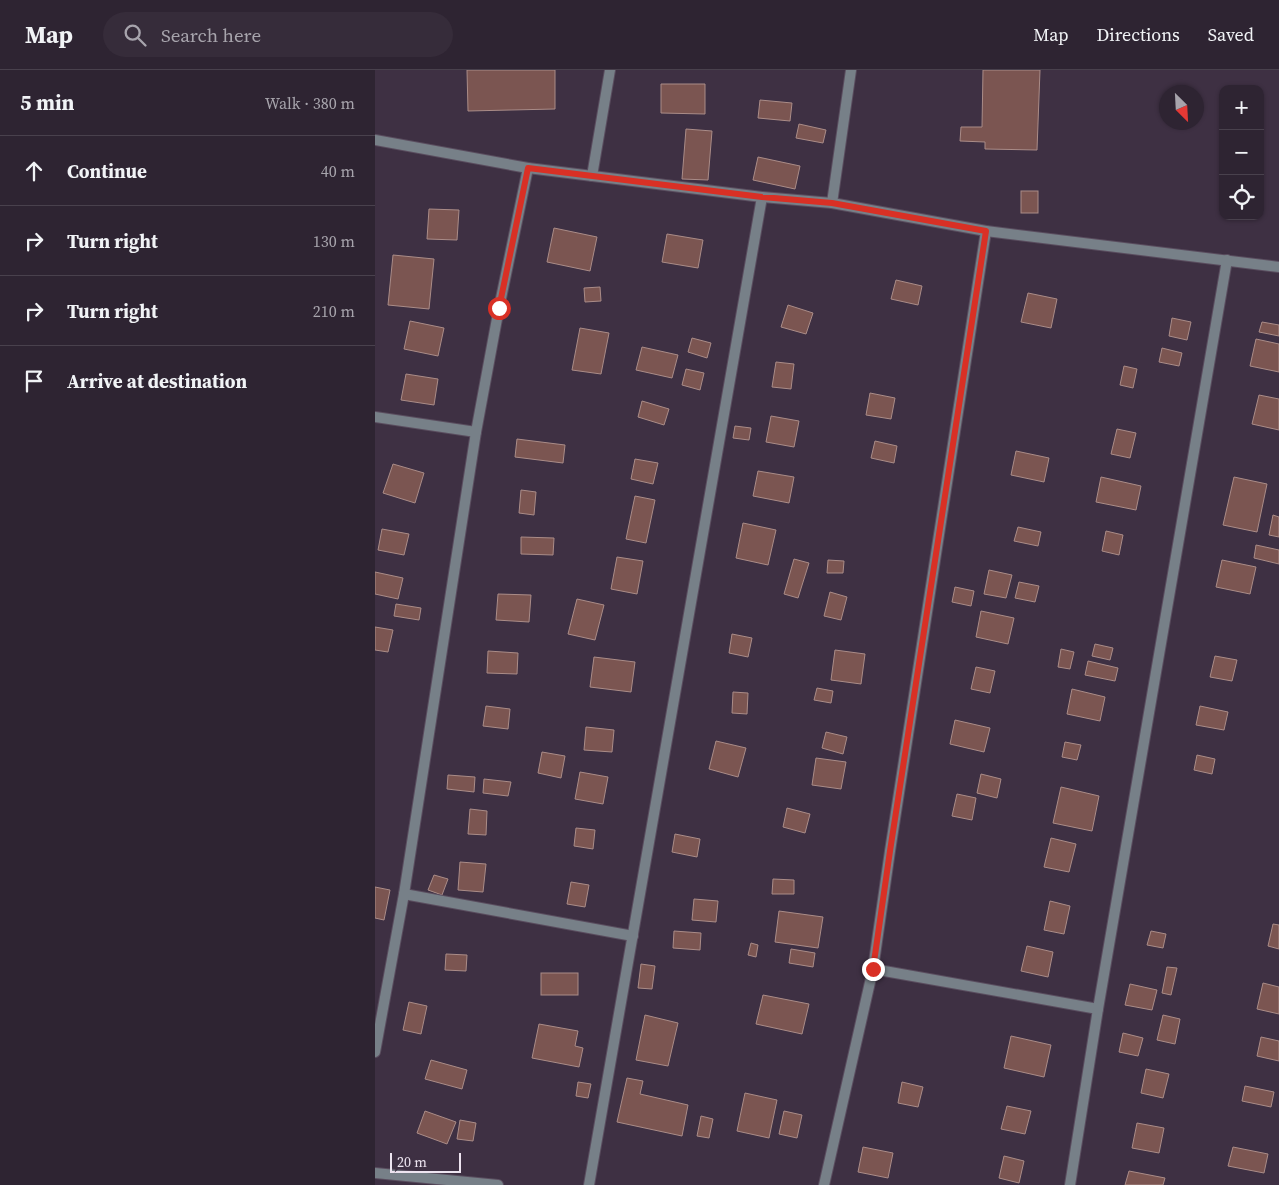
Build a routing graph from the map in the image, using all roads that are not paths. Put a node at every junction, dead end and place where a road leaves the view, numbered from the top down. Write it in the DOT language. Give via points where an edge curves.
graph roads {
  1 [pos="610,70"];
  2 [pos="851,70"];
  3 [pos="375,140"];
  4 [pos="528,168"];
  5 [pos="592,176"];
  6 [pos="762,197"];
  7 [pos="832,203"];
  8 [pos="986,231"];
  9 [pos="1227,260"];
  10 [pos="1279,267"];
  11 [pos="375,417"];
  12 [pos="476,432"];
  13 [pos="404,894"];
  14 [pos="633,936"];
  15 [pos="873,969"];
  16 [pos="1098,1009"];
  17 [pos="375,1052"];
  18 [pos="375,1172"];
  19 [pos="498,1185"];
  20 [pos="589,1185"];
  21 [pos="824,1185"];
  22 [pos="1070,1185"];
  1 -- 5 [label="street"];
  2 -- 7 [label="street"];
  3 -- 4 [label="street"];
  4 -- 5 [label="street"];
  4 -- 12 [label="street"];
  5 -- 6 [label="street"];
  6 -- 7 [label="street"];
  6 -- 14 [label="street"];
  7 -- 8 [label="street"];
  8 -- 9 [label="street"];
  8 -- 15 [label="street"];
  9 -- 10 [label="street"];
  9 -- 16 [label="street"];
  11 -- 12 [label="street"];
  12 -- 13 [label="street"];
  13 -- 14 [label="street"];
  13 -- 17 [label="street"];
  14 -- 20 [label="street"];
  15 -- 16 [label="street"];
  15 -- 21 [label="street"];
  16 -- 22 [label="street"];
  18 -- 19 [label="street"];
}
